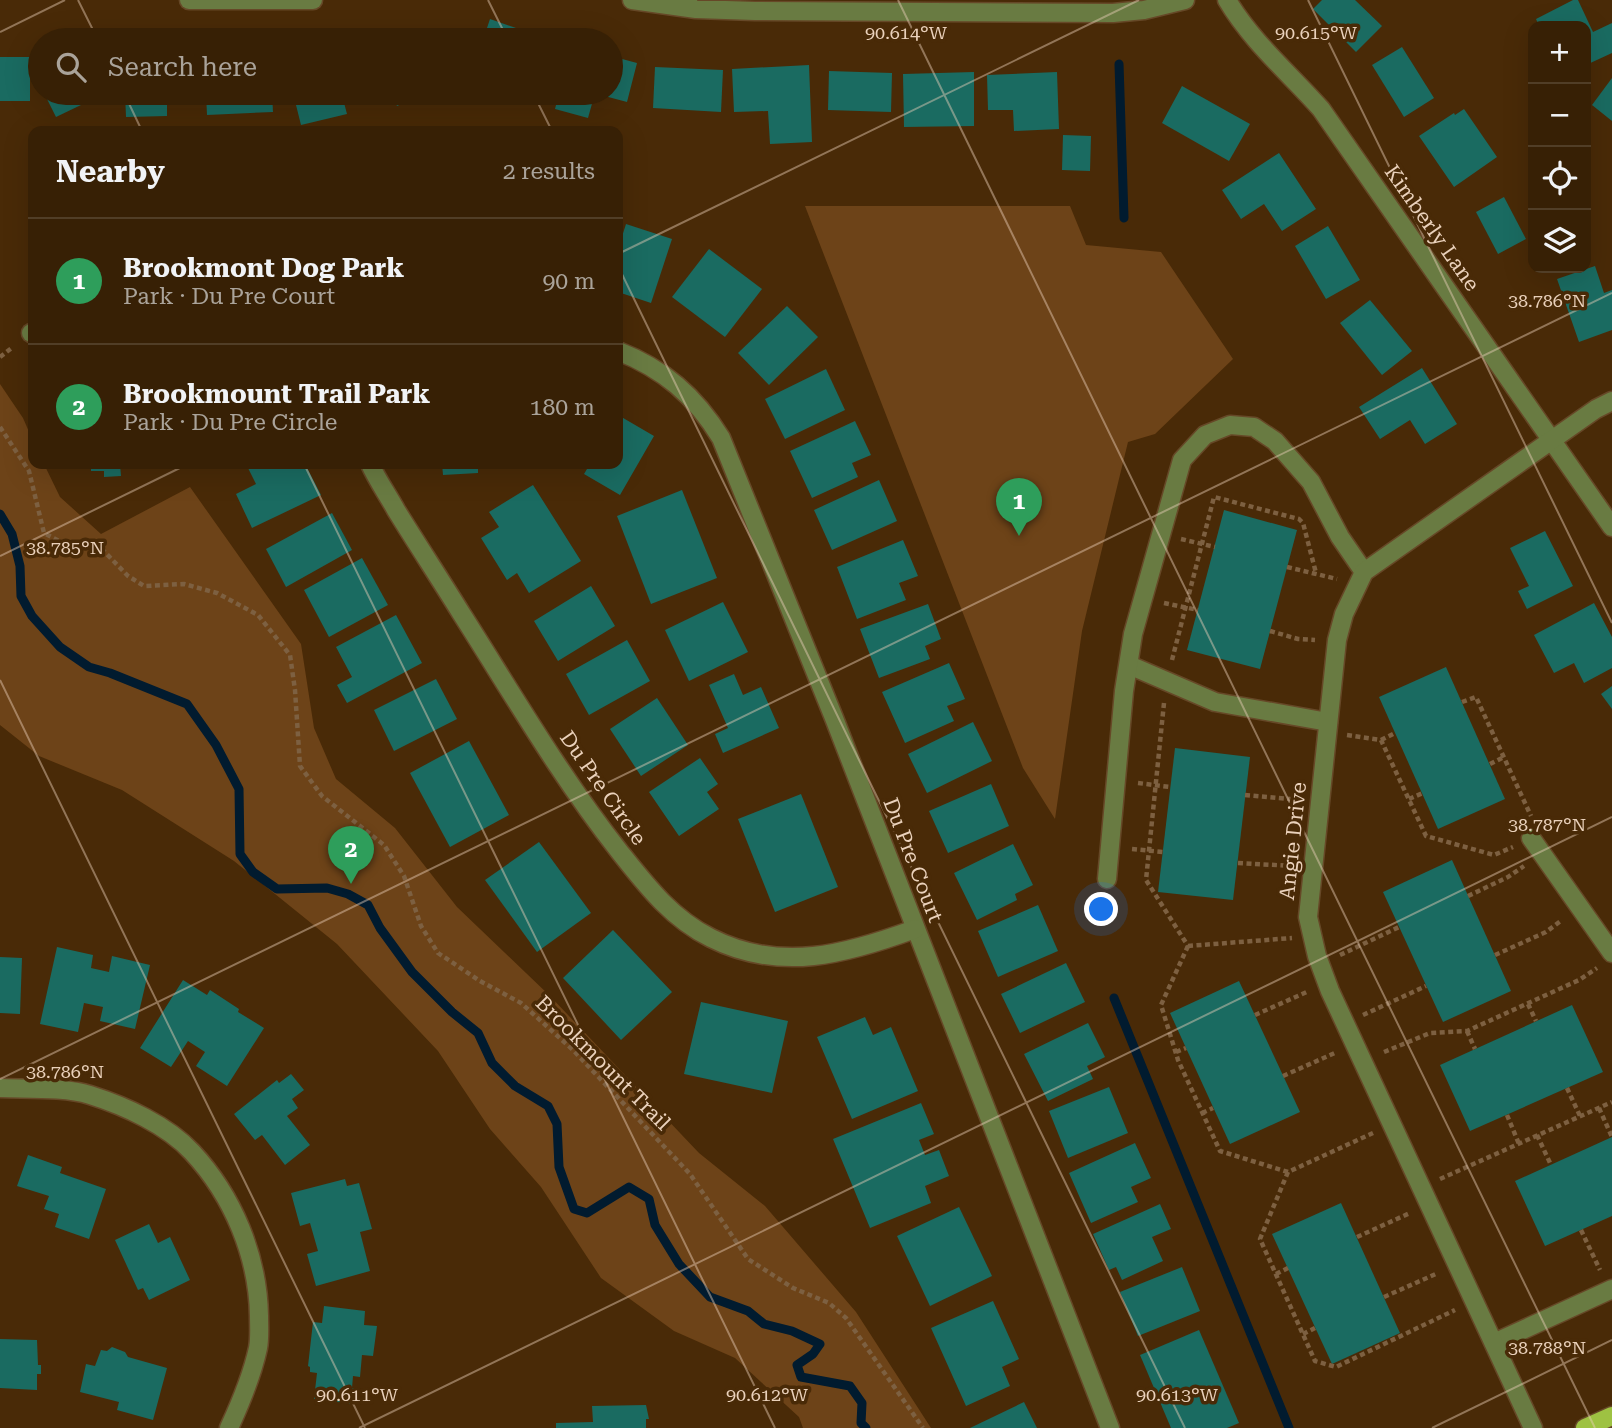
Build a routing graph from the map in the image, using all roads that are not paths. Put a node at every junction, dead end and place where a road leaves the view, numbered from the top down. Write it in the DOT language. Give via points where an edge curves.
graph roads {
  1 [pos="188,0"];
  2 [pos="313,0"];
  3 [pos="632,0"];
  4 [pos="1185,0"];
  5 [pos="1227,0"];
  6 [pos="898,7"];
  7 [pos="623,353"];
  8 [pos="1612,401"];
  9 [pos="1552,441"];
  10 [pos="373,469"];
  11 [pos="1612,527"];
  12 [pos="1364,572"];
  13 [pos="1129,665"];
  14 [pos="1328,727"];
  15 [pos="1536,846"];
  16 [pos="1107,879"];
  17 [pos="915,929"];
  18 [pos="1606,959"];
  19 [pos="0,1088"];
  20 [pos="1610,1289"];
  21 [pos="1494,1343"];
  22 [pos="1612,1416"];
  23 [pos="229,1428"];
  24 [pos="1110,1428"];
  25 [pos="1534,1428"];
  26 [pos="1585,1428"];
  1 -- 2 [label="street"];
  3 -- 6 [label="street" via="696,9"];
  4 -- 6 [label="street" via="1113,13"];
  5 -- 9 [label="street, Kimberly Lane" via="1249,34 1321,109"];
  7 -- 17 [label="street, Du Pre Court" via="685,391 721,438"];
  8 -- 9 [label="street, Angie Drive"];
  9 -- 11 [label="street, Kimberly Lane"];
  9 -- 12 [label="street, Angie Drive"];
  10 -- 17 [label="street, Du Pre Circle" via="578,795 642,880 686,924 739,950 803,958 876,943"];
  12 -- 13 [label="street" via="1311,482 1275,441 1255,426 1230,425 1205,435 1182,460 1133,634"];
  12 -- 14 [label="street, Angie Drive" via="1337,640"];
  13 -- 14 [label="street" via="1215,702"];
  13 -- 16 [label="street"];
  14 -- 21 [label="street, Angie Drive" via="1308,917 1312,936 1345,1024"];
  15 -- 18 [label="street" via="1579,907"];
  17 -- 24 [label="street, Du Pre Court"];
  19 -- 23 [label="street" via="88,1094 134,1112 191,1151 223,1193 247,1242 258,1291 259,1345 247,1391"];
  20 -- 21 [label="street"];
  21 -- 25 [label="street, Angie Drive"];
  22 -- 26 [label="main road"];
}
